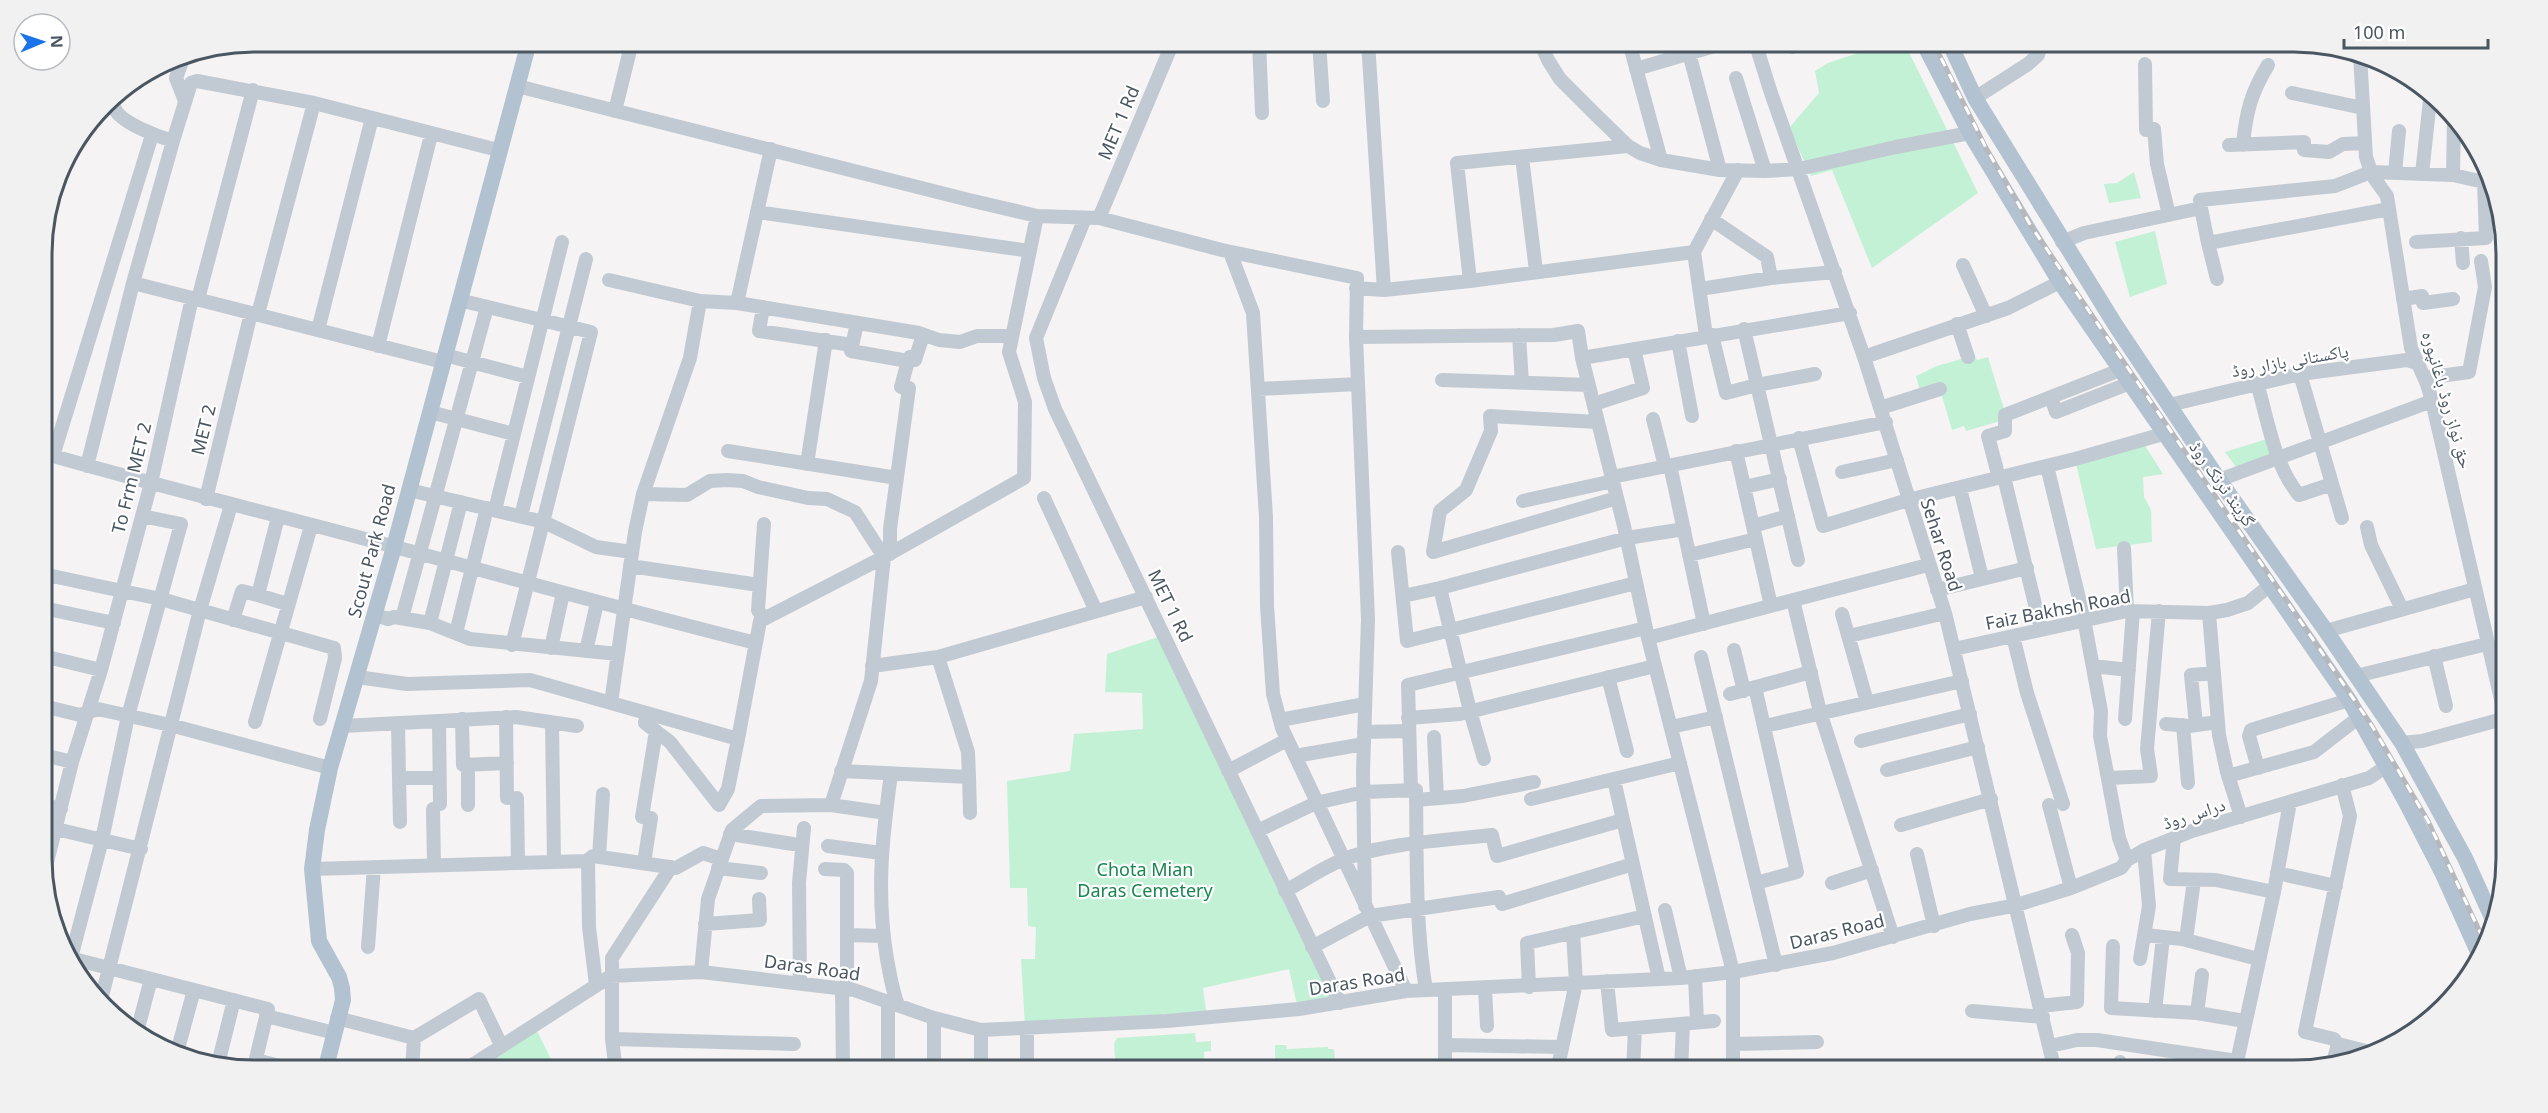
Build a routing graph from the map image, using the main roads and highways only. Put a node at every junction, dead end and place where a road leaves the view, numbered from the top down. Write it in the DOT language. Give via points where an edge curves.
graph roads {
  1 [pos="526,52"];
  2 [pos="1928,52"];
  3 [pos="1954,52"];
  4 [pos="2489,911"];
  5 [pos="2475,946"];
  6 [pos="328,1060"];
  1 -- 6 [label="main road, Scout Park Road" via="316,830 312,870 319,941 342,988 343,1000"];
  2 -- 5 [label="main road, گرینڈ ٹرنک روڈ" via="1970,133 2060,282 2349,700 2442,872"];
  3 -- 4 [label="main road, گرینڈ ٹرنک روڈ" via="1975,98 2062,242 2219,480 2402,743 2465,858"];
}
